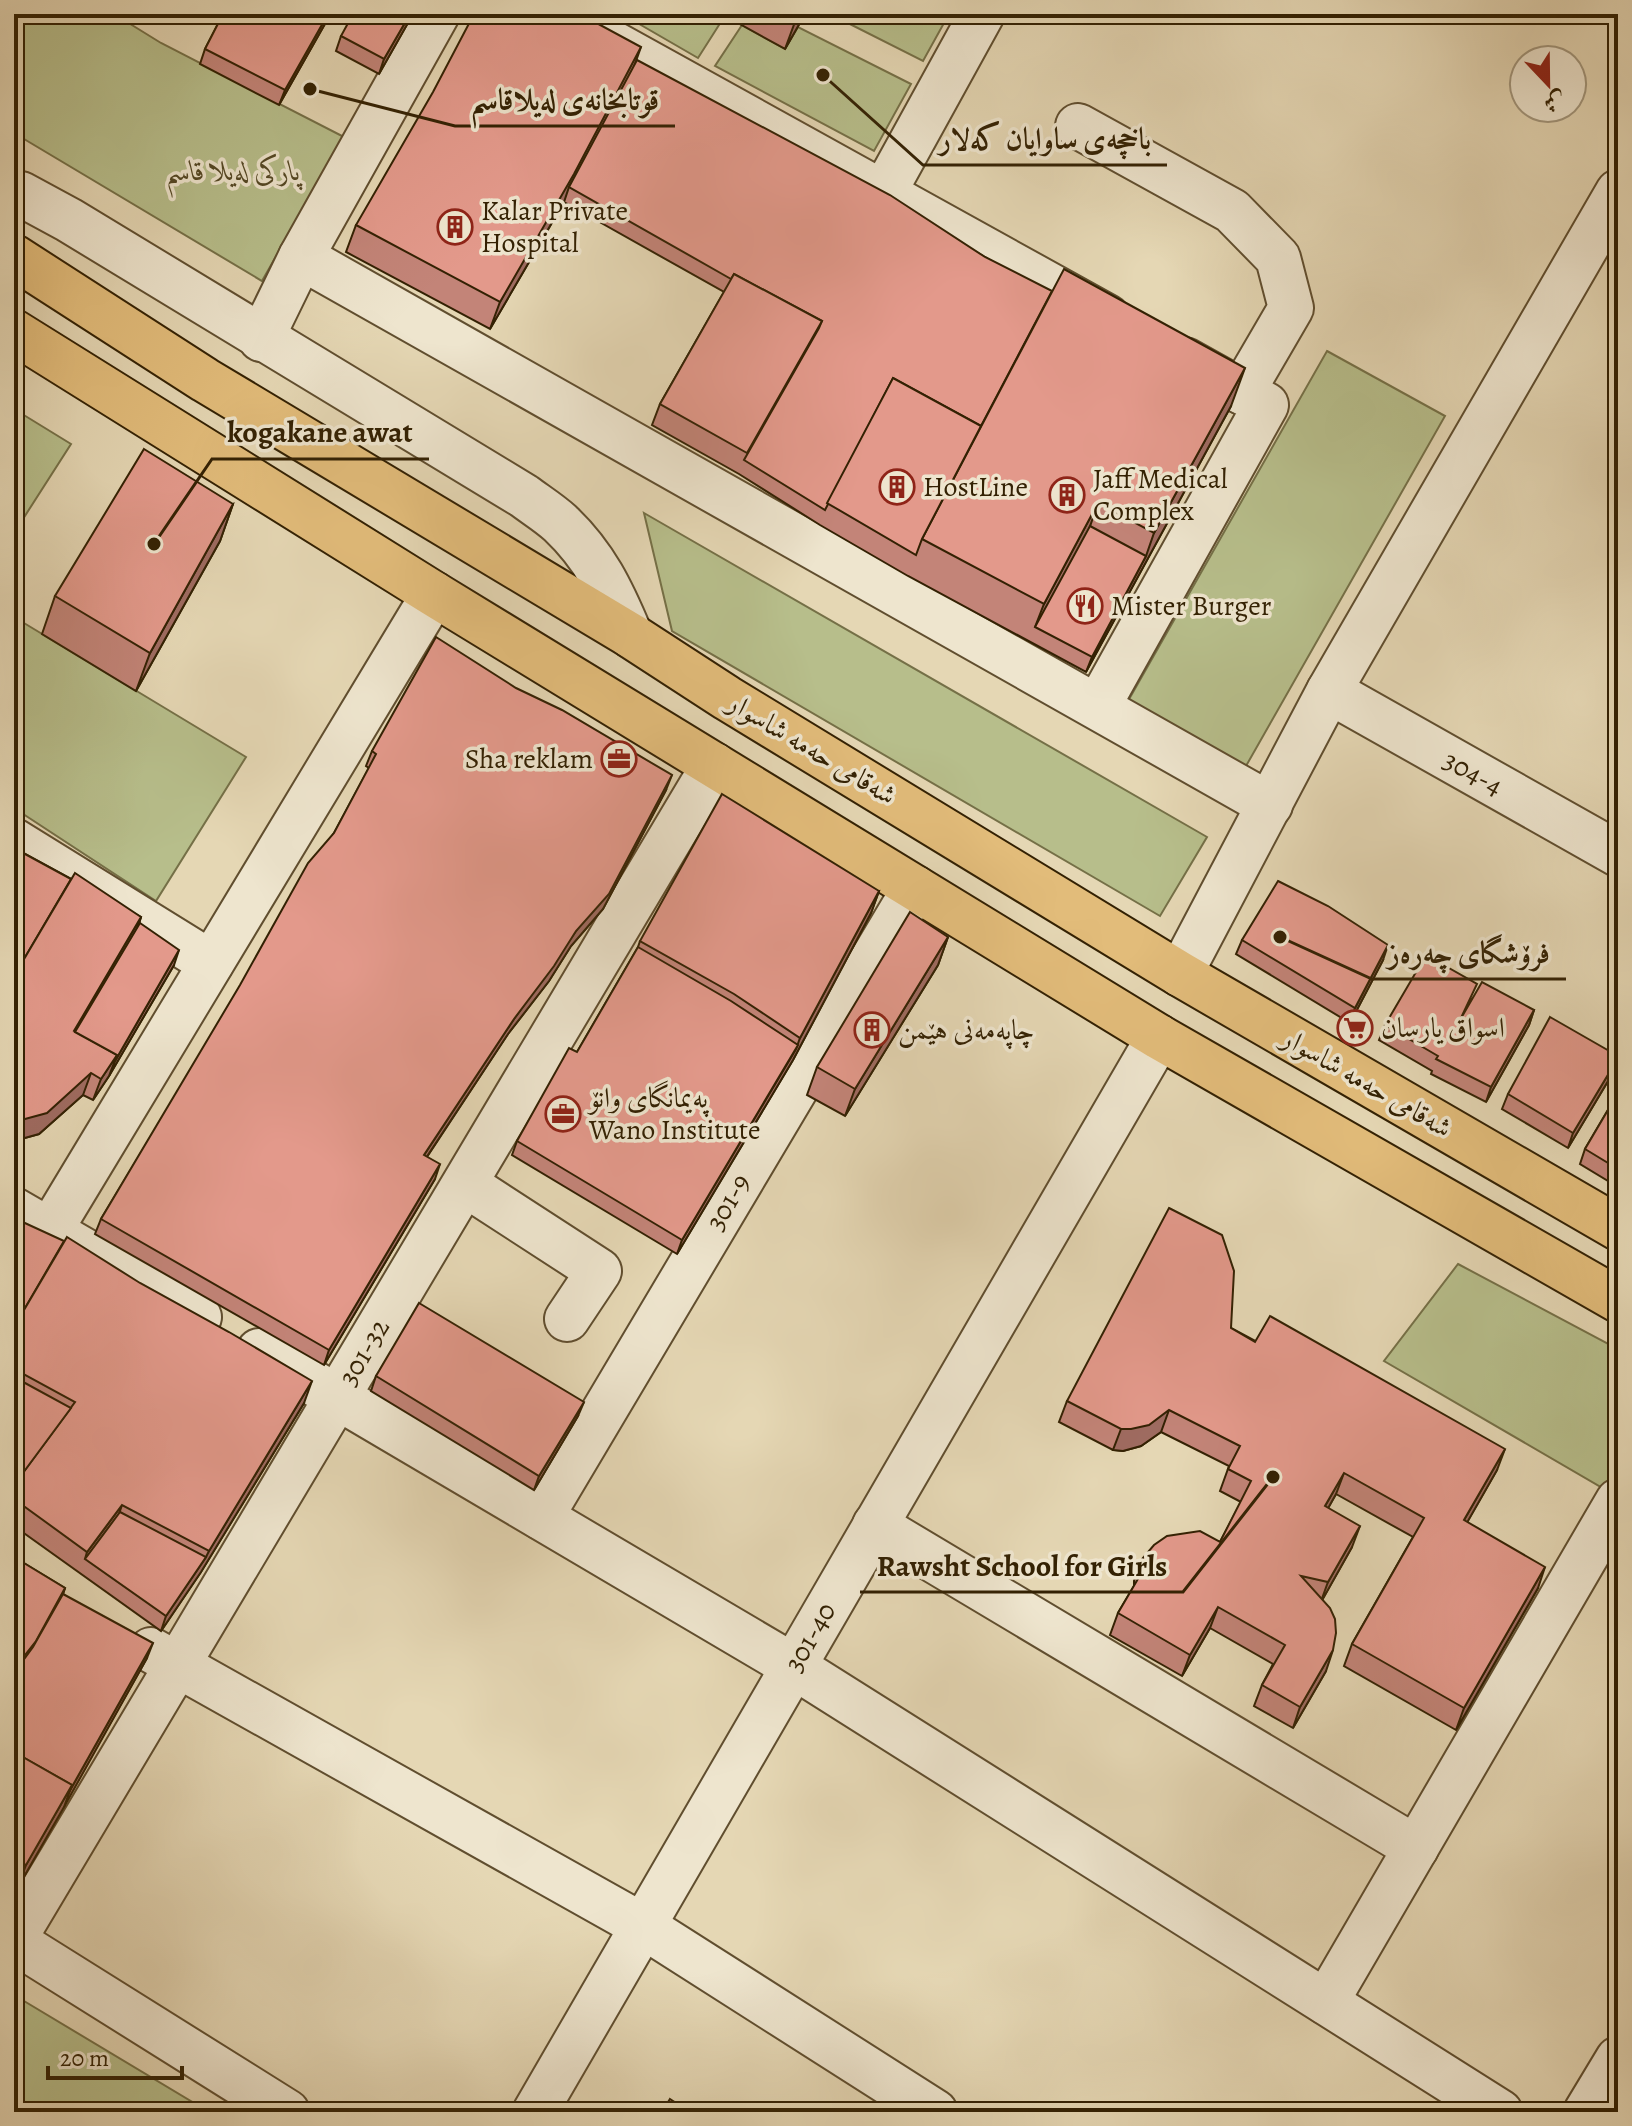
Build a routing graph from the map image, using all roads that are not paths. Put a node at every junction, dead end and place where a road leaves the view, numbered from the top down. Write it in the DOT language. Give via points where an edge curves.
graph roads {
  1 [pos="437,14"];
  2 [pos="560,14"];
  3 [pos="982,14"];
  4 [pos="1078,126"];
  5 [pos="884,192"];
  6 [pos="1618,192"];
  7 [pos="14,193"];
  8 [pos="14,257"];
  9 [pos="301,257"];
  10 [pos="14,332"];
  11 [pos="261,339"];
  12 [pos="1242,392"];
  13 [pos="434,594"];
  14 [pos="630,635"];
  15 [pos="1329,691"];
  16 [pos="727,698"];
  17 [pos="1098,706"];
  18 [pos="701,757"];
  19 [pos="1270,805"];
  20 [pos="14,841"];
  21 [pos="1618,854"];
  22 [pos="915,888"];
  23 [pos="211,963"];
  24 [pos="1180,974"];
  25 [pos="1159,1037"];
  26 [pos="465,1184"];
  27 [pos="31,1221"];
  28 [pos="1618,1228"];
  29 [pos="1618,1300"];
  30 [pos="567,1319"];
  31 [pos="337,1397"];
  32 [pos="1618,1501"];
  33 [pos="541,1517"];
  34 [pos="875,1525"];
  35 [pos="114,1627"];
  36 [pos="176,1666"];
  37 [pos="793,1666"];
  38 [pos="1416,1848"];
  39 [pos="643,1926"];
  40 [pos="14,1940"];
  41 [pos="1326,2002"];
  42 [pos="1618,2059"];
  43 [pos="287,2112"];
  44 [pos="535,2112"];
  45 [pos="935,2112"];
  46 [pos="1500,2112"];
  47 [pos="1586,2112"];
  1 -- 9 [label="street"];
  2 -- 5 [label="street"];
  3 -- 5 [label="street"];
  4 -- 12 [label="street" via="1232,211 1278,258 1291,308"];
  5 -- 12 [label="street"];
  6 -- 15 [label="street"];
  7 -- 11 [label="street" via="69,220"];
  8 -- 14 [label="main road, شەقامی حەمە شاسوار" via="205,380"];
  9 -- 11 [label="street"];
  9 -- 17 [label="street"];
  10 -- 13 [label="main road"];
  11 -- 14 [label="street" via="559,522 610,587"];
  12 -- 17 [label="street" via="1266,405"];
  13 -- 18 [label="main road"];
  13 -- 23 [label="street"];
  14 -- 16 [label="main road, شەقامی حەمە شاسوار"];
  15 -- 19 [label="street"];
  15 -- 21 [label="street, 304-4"];
  16 -- 18 [label="main road" via="699,719"];
  16 -- 24 [label="main road, شەقامی حەمە شاسوار"];
  17 -- 19 [label="street"];
  18 -- 22 [label="main road"];
  18 -- 26 [label="street, 301-32"];
  19 -- 24 [label="street"];
  20 -- 23 [label="street"];
  22 -- 25 [label="main road"];
  22 -- 33 [label="street, 301-9"];
  23 -- 27 [label="street"];
  24 -- 28 [label="main road, شەقامی حەمە شاسوار"];
  25 -- 29 [label="main road"];
  25 -- 34 [label="street, 301-40"];
  26 -- 30 [label="street" via="599,1271"];
  26 -- 31 [label="street, 301-32"];
  27 -- 31 [label="street"];
  31 -- 33 [label="street"];
  31 -- 36 [label="street, 301-32"];
  32 -- 38 [label="street"];
  33 -- 37 [label="street"];
  34 -- 37 [label="street, 301-40"];
  34 -- 38 [label="street"];
  35 -- 36 [label="street"];
  36 -- 39 [label="street"];
  36 -- 40 [label="street, 301-32"];
  37 -- 39 [label="street, 301-40"];
  37 -- 41 [label="street"];
  38 -- 41 [label="street"];
  39 -- 44 [label="street, 301-40"];
  39 -- 45 [label="street"];
  40 -- 43 [label="street"];
  41 -- 46 [label="street"];
  42 -- 47 [label="street"];
}
